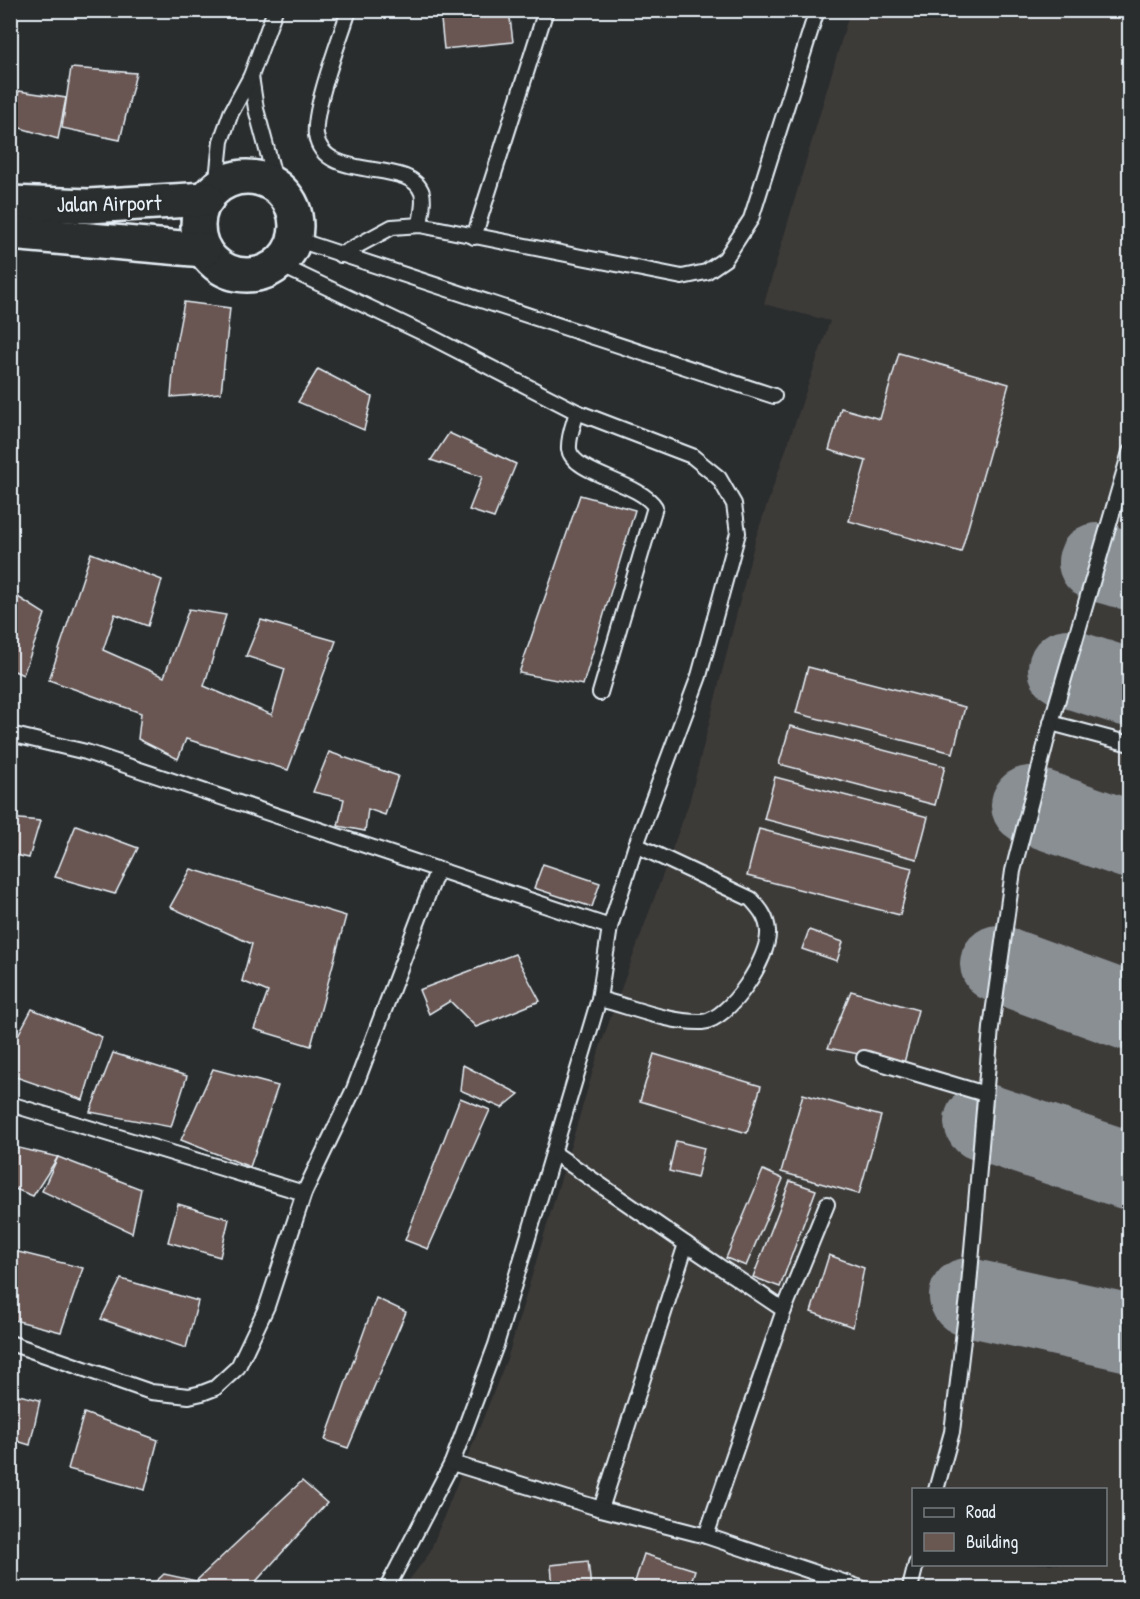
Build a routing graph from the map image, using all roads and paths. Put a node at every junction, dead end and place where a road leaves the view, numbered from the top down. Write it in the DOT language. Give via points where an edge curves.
graph roads {
  1 [pos="275,10"];
  2 [pos="349,10"];
  3 [pos="546,10"];
  4 [pos="817,10"];
  5 [pos="251,76"];
  6 [pos="277,187"];
  7 [pos="211,194"];
  8 [pos="10,202"];
  9 [pos="420,225"];
  10 [pos="10,233"];
  11 [pos="474,237"];
  12 [pos="204,250"];
  13 [pos="286,252"];
  14 [pos="340,255"];
  15 [pos="774,396"];
  16 [pos="577,412"];
  17 [pos="1130,452"];
  18 [pos="600,693"];
  19 [pos="1051,723"];
  20 [pos="10,734"];
  21 [pos="1130,744"];
  22 [pos="636,845"];
  23 [pos="437,871"];
  24 [pos="610,927"];
  25 [pos="599,999"];
  26 [pos="864,1058"];
  27 [pos="985,1094"];
  28 [pos="10,1104"];
  29 [pos="554,1153"];
  30 [pos="304,1193"];
  31 [pos="827,1204"];
  32 [pos="686,1244"];
  33 [pos="784,1310"];
  34 [pos="10,1342"];
  35 [pos="453,1463"];
  36 [pos="937,1488"];
  37 [pos="601,1509"];
  38 [pos="706,1536"];
  39 [pos="916,1566"];
  40 [pos="387,1588"];
  41 [pos="861,1588"];
  42 [pos="910,1588"];
  1 -- 5 [label="lane"];
  2 -- 9 [label="lane" via="322,96 316,134 328,156 416,183 424,198"];
  3 -- 11 [label="lane"];
  4 -- 11 [label="lane" via="751,219 725,259 706,272 682,277"];
  5 -- 6 [label="lane"];
  5 -- 7 [label="lane" via="220,141"];
  6 -- 7 [label="street" via="259,179 243,178 227,182"];
  6 -- 13 [label="street" via="296,220"];
  7 -- 8 [label="street, Jalan Airport" via="89,206"];
  7 -- 12 [label="street" via="198,224"];
  9 -- 11 [label="lane"];
  9 -- 14 [label="lane" via="392,227"];
  10 -- 12 [label="street, Jalan Airport"];
  12 -- 13 [label="street" via="218,266 237,274 259,274"];
  13 -- 14 [label="lane"];
  13 -- 16 [label="lane" via="427,335"];
  14 -- 15 [label="lane"];
  16 -- 18 [label="lane" via="569,450 575,462 644,495 655,507"];
  16 -- 22 [label="lane" via="692,456 719,478 734,504 738,533 699,675"];
  17 -- 19 [label="lane"];
  19 -- 21 [label="lane"];
  19 -- 27 [label="lane" via="1013,872 990,1028"];
  20 -- 23 [label="lane" via="86,752"];
  22 -- 24 [label="lane"];
  22 -- 25 [label="lane" via="751,899 764,915 769,933 741,996 721,1016 703,1022 668,1018"];
  23 -- 24 [label="lane"];
  23 -- 30 [label="lane" via="354,1089"];
  24 -- 25 [label="lane"];
  25 -- 29 [label="lane"];
  26 -- 27 [label="lane"];
  27 -- 36 [label="lane" via="952,1432"];
  28 -- 30 [label="lane"];
  29 -- 32 [label="lane"];
  29 -- 35 [label="lane" via="496,1346"];
  30 -- 34 [label="lane" via="262,1316 238,1367 215,1388 189,1396 151,1392"];
  31 -- 33 [label="lane"];
  32 -- 33 [label="lane"];
  32 -- 37 [label="lane"];
  33 -- 38 [label="lane"];
  35 -- 37 [label="lane"];
  35 -- 40 [label="lane"];
  37 -- 38 [label="lane"];
  38 -- 41 [label="lane"];
  39 -- 42 [label="lane"];
}
